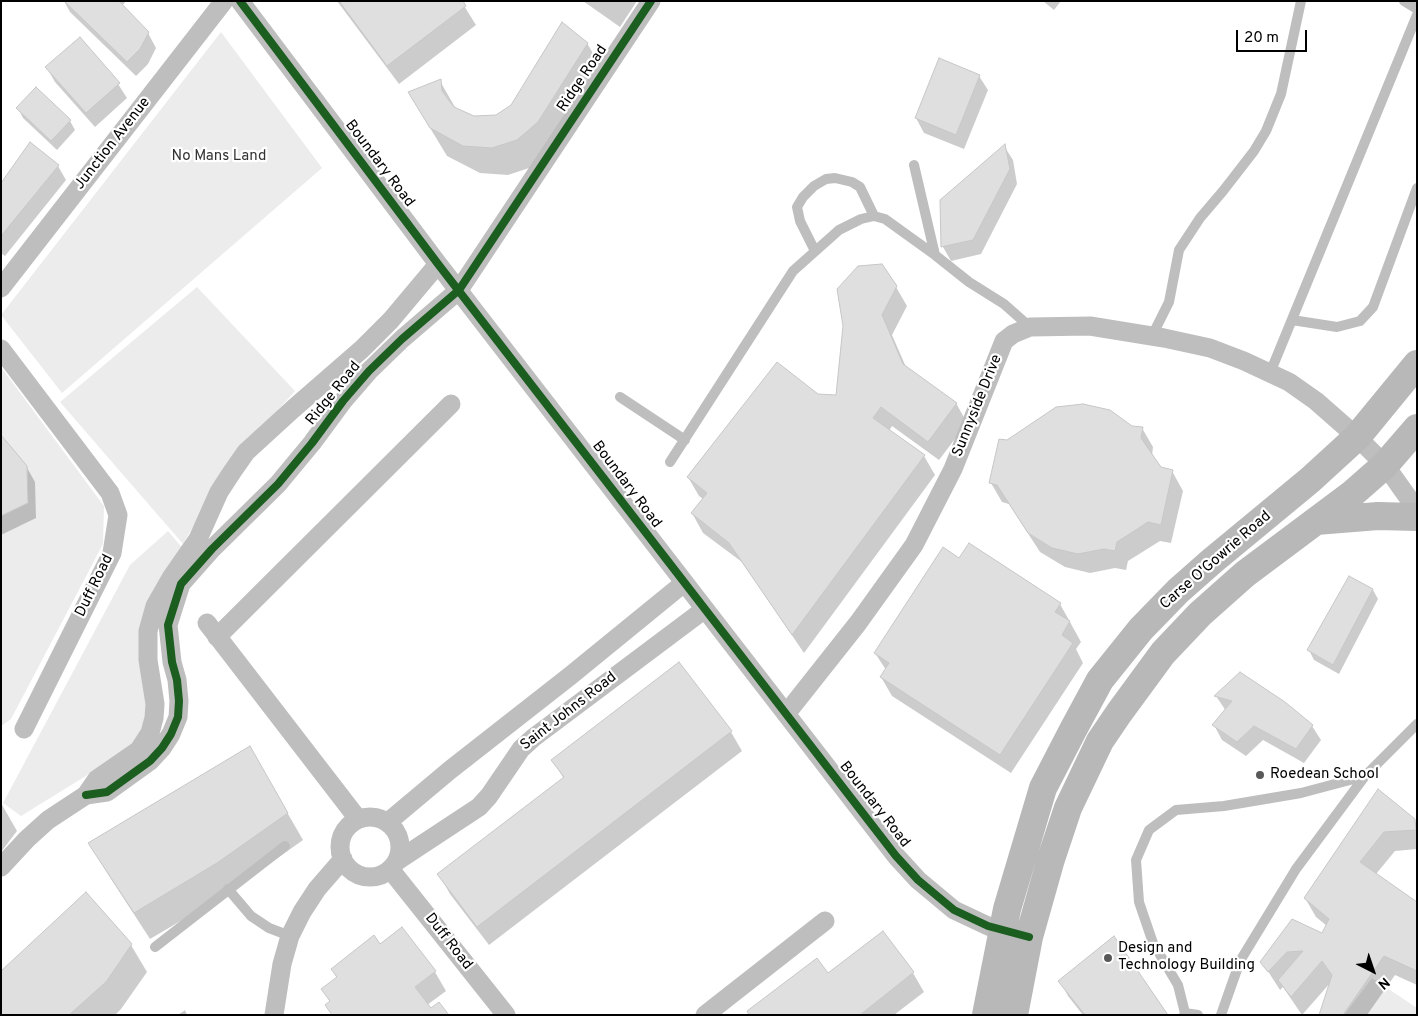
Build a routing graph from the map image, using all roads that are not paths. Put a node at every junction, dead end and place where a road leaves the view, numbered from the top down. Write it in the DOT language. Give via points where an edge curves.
graph roads {
  1 [pos="224,1"];
  2 [pos="240,1"];
  3 [pos="651,1"];
  4 [pos="1301,1"];
  5 [pos="1404,1"];
  6 [pos="1417,9"];
  7 [pos="1417,15"];
  8 [pos="914,165"];
  9 [pos="1417,188"];
  10 [pos="874,216"];
  11 [pos="815,251"];
  12 [pos="935,255"];
  13 [pos="438,264"];
  14 [pos="1,288"];
  15 [pos="459,290"];
  16 [pos="1292,320"];
  17 [pos="1030,327"];
  18 [pos="1152,336"];
  19 [pos="1,349"];
  20 [pos="1417,364"];
  21 [pos="1270,373"];
  22 [pos="620,397"];
  23 [pos="451,404"];
  24 [pos="1417,428"];
  25 [pos="1357,437"];
  26 [pos="685,440"];
  27 [pos="670,462"];
  28 [pos="1385,466"];
  29 [pos="1417,510"];
  30 [pos="1417,517"];
  31 [pos="1313,522"];
  32 [pos="684,583"];
  33 [pos="705,609"];
  34 [pos="786,714"];
  35 [pos="1417,724"];
  36 [pos="24,729"];
  37 [pos="1366,776"];
  38 [pos="86,795"];
  39 [pos="358,819"];
  40 [pos="388,822"];
  41 [pos="285,846"];
  42 [pos="342,859"];
  43 [pos="394,865"];
  44 [pos="1,867"];
  45 [pos="228,889"];
  46 [pos="825,921"];
  47 [pos="1002,930"];
  48 [pos="290,936"];
  49 [pos="1029,937"];
  50 [pos="155,947"];
  51 [pos="1184,1014"];
  52 [pos="274,1015"];
  53 [pos="506,1015"];
  54 [pos="705,1015"];
  55 [pos="986,1015"];
  56 [pos="1014,1015"];
  57 [pos="1198,1015"];
  58 [pos="1221,1015"];
  1 -- 14 [label="street, Junction Avenue"];
  2 -- 13 [label="street, Boundary Road"];
  3 -- 15 [label="street, Ridge Road"];
  4 -- 18 [label="lane" via="1281,94 1266,131 1179,250 1169,302"];
  5 -- 6 [label="lane"];
  7 -- 16 [label="lane"];
  8 -- 12 [label="lane"];
  9 -- 16 [label="lane" via="1373,307 1360,321 1337,327"];
  10 -- 11 [label="lane" via="839,230"];
  10 -- 11 [label="lane" via="860,187 852,182 826,179 814,186 797,207 800,221"];
  10 -- 12 [label="lane" via="885,219"];
  11 -- 26 [label="lane" via="793,271"];
  12 -- 17 [label="lane" via="1004,304"];
  13 -- 15 [label="street, Boundary Road"];
  13 -- 38 [label="street" via="391,320 246,452 232,472 219,492 198,539 155,606 148,632 148,660 155,704 150,733 139,750 97,779"];
  15 -- 32 [label="street, Boundary Road"];
  15 -- 38 [label="street, Ridge Road" via="369,370 278,484 181,584 168,625 179,701 178,717 171,734 162,748 128,777 107,792"];
  16 -- 21 [label="lane"];
  17 -- 18 [label="street, Sunnyside Drive" via="1090,326"];
  17 -- 34 [label="street, Sunnyside Drive" via="1004,341 953,469 914,545 853,630"];
  18 -- 21 [label="street, Sunnyside Drive" via="1210,348"];
  19 -- 36 [label="street, Duff Road" via="110,493 118,515 112,553"];
  20 -- 25 [label="main road, Carse O'Gowrie Road"];
  21 -- 25 [label="street, Sunnyside Drive" via="1289,382"];
  22 -- 26 [label="lane"];
  23 -- 39 [label="street" via="212,630"];
  24 -- 28 [label="main road, Carse O'Gowrie Road"];
  25 -- 28 [label="street, Sunnyside Drive"];
  25 -- 47 [label="main road, Carse O'Gowrie Road" via="1178,591 1141,629 1100,680 1043,788"];
  26 -- 27 [label="lane"];
  28 -- 29 [label="street, Sunnyside Drive"];
  28 -- 31 [label="main road, Carse O'Gowrie Road"];
  30 -- 31 [label="main road" via="1378,516"];
  31 -- 49 [label="main road, Carse O'Gowrie Road" via="1245,574 1200,614 1163,652 1119,713 1100,742 1068,808"];
  32 -- 33 [label="street, Boundary Road"];
  32 -- 40 [label="street, Saint Johns Road"];
  33 -- 34 [label="street, Boundary Road"];
  33 -- 43 [label="street, Saint Johns Road" via="533,738 521,749 479,807"];
  34 -- 47 [label="street, Boundary Road" via="918,880 954,910"];
  35 -- 37 [label="lane"];
  37 -- 51 [label="lane" via="1301,793 1224,806 1176,810 1149,830 1136,860 1139,902 1153,943 1178,985"];
  37 -- 58 [label="lane" via="1296,869 1240,960"];
  38 -- 44 [label="street" via="48,820"];
  39 -- 40 [label="street" via="374,817"];
  39 -- 42 [label="street" via="342,836"];
  40 -- 43 [label="street" via="400,841"];
  41 -- 45 [label="lane"];
  42 -- 43 [label="street" via="349,869 362,876 377,876"];
  42 -- 48 [label="street" via="302,912"];
  43 -- 53 [label="street, Duff Road"];
  45 -- 48 [label="lane" via="251,916"];
  45 -- 50 [label="lane"];
  46 -- 54 [label="street"];
  47 -- 49 [label="street, Boundary Road"];
  47 -- 55 [label="main road, Carse O'Gowrie Road"];
  48 -- 52 [label="street"];
  49 -- 56 [label="main road, Carse O'Gowrie Road"];
  51 -- 57 [label="lane"];
}
